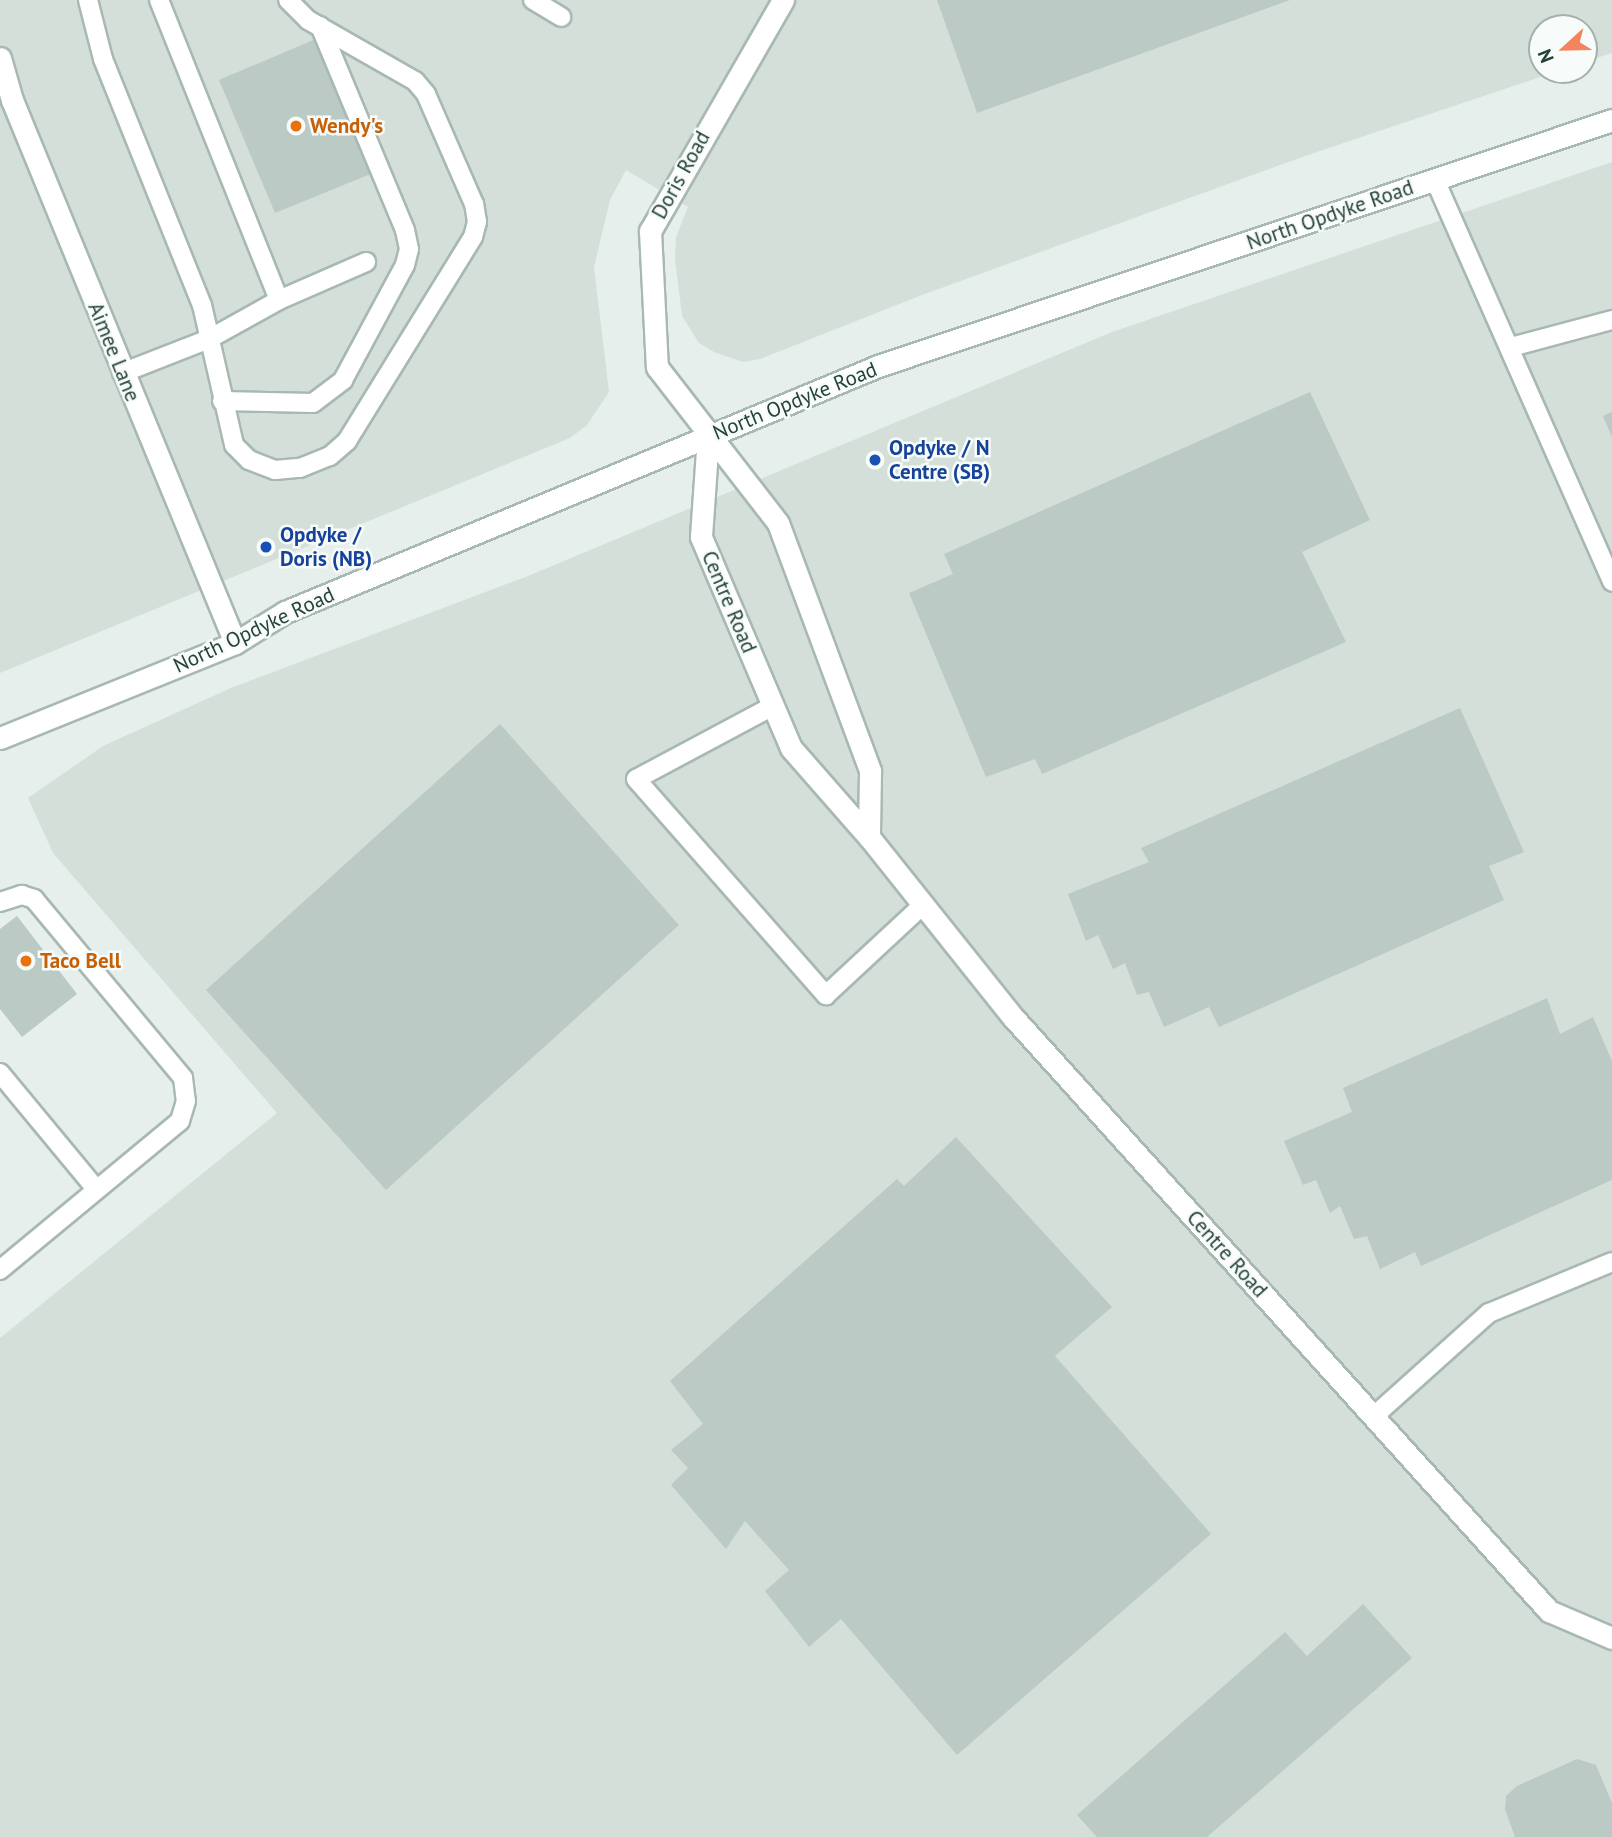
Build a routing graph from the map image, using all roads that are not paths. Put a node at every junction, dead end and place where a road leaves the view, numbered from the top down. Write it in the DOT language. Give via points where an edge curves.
graph roads {
  1 [pos="88,0"];
  2 [pos="159,0"];
  3 [pos="288,0"];
  4 [pos="533,0"];
  5 [pos="783,0"];
  6 [pos="561,17"];
  7 [pos="320,26"];
  8 [pos="0,58"];
  9 [pos="1612,120"];
  10 [pos="1435,180"];
  11 [pos="366,262"];
  12 [pos="279,300"];
  13 [pos="1612,320"];
  14 [pos="209,338"];
  15 [pos="1511,347"];
  16 [pos="122,373"];
  17 [pos="222,401"];
  18 [pos="708,436"];
  19 [pos="1612,582"];
  20 [pos="235,643"];
  21 [pos="773,706"];
  22 [pos="0,738"];
  23 [pos="869,837"];
  24 [pos="0,902"];
  25 [pos="923,905"];
  26 [pos="0,1073"];
  27 [pos="96,1189"];
  28 [pos="3,1261"];
  29 [pos="1612,1262"];
  30 [pos="1373,1416"];
  31 [pos="1612,1638"];
  1 -- 14 [label="lane" via="103,59 202,305"];
  2 -- 12 [label="lane"];
  3 -- 7 [label="lane"];
  4 -- 6 [label="lane"];
  5 -- 18 [label="street, Doris Road" via="650,231 657,367"];
  7 -- 17 [label="lane" via="405,230 409,249 405,265 343,380 313,403"];
  7 -- 17 [label="lane" via="415,81 426,94 474,204 477,222 473,237 347,441 330,456 300,468 275,470 249,460 234,445"];
  8 -- 16 [label="street, Aimee Lane" via="12,100"];
  9 -- 10 [label="street, North Opdyke Road"];
  10 -- 15 [label="lane"];
  10 -- 18 [label="street, North Opdyke Road" via="878,366"];
  11 -- 12 [label="lane"];
  12 -- 14 [label="lane"];
  13 -- 15 [label="lane"];
  14 -- 16 [label="lane"];
  14 -- 17 [label="lane"];
  15 -- 19 [label="lane"];
  16 -- 20 [label="street, Aimee Lane"];
  18 -- 20 [label="street, North Opdyke Road" via="285,612"];
  18 -- 21 [label="street, Centre Road" via="701,537"];
  18 -- 23 [label="street" via="778,523 870,771"];
  20 -- 22 [label="street, North Opdyke Road"];
  21 -- 23 [label="street, Centre Road" via="791,748"];
  21 -- 25 [label="lane" via="636,779 826,995"];
  23 -- 25 [label="street, Centre Road"];
  24 -- 27 [label="lane" via="22,895 34,899 183,1078 186,1101 180,1121"];
  25 -- 30 [label="street, Centre Road" via="1020,1025"];
  26 -- 27 [label="lane"];
  27 -- 28 [label="lane"];
  29 -- 30 [label="lane" via="1489,1313"];
  30 -- 31 [label="street, Centre Road" via="1549,1611"];
}
